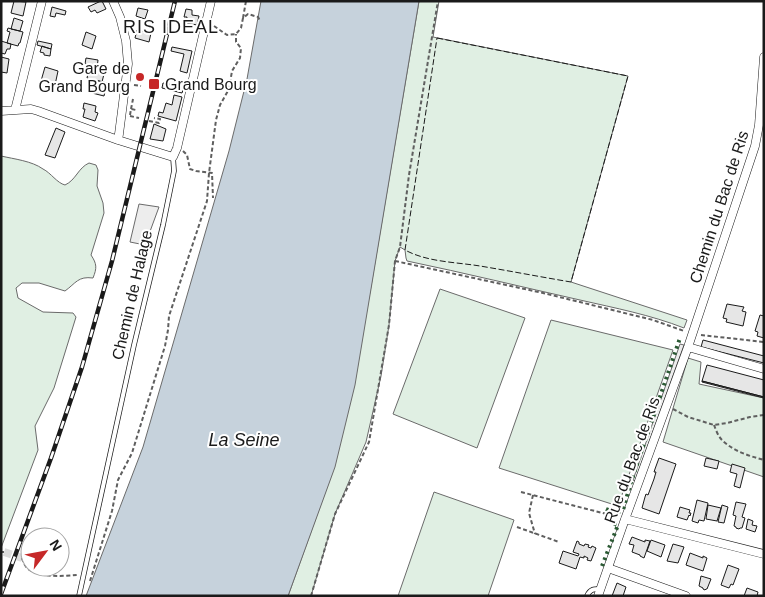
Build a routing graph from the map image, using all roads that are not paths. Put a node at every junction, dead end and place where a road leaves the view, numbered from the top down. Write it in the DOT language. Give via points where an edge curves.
graph roads {
  1 [pos="42,1"];
  2 [pos="113,1"];
  3 [pos="211,1"];
  4 [pos="764,57"];
  5 [pos="15,110"];
  6 [pos="1,111"];
  7 [pos="118,140"];
  8 [pos="173,157"];
  9 [pos="692,334"];
  10 [pos="688,347"];
  11 [pos="764,369"];
  12 [pos="625,519"];
  13 [pos="764,554"];
  14 [pos="608,568"];
  15 [pos="599,592"];
  16 [pos="79,596"];
  17 [pos="587,596"];
  18 [pos="686,596"];
  1 -- 5 [label="street"];
  2 -- 7 [label="street" via="126,41 128,64"];
  3 -- 8 [label="street, Chemin de Halage"];
  4 -- 9 [label="street, Chemin du Bac de Ris" via="755,146"];
  5 -- 6 [label="street"];
  5 -- 7 [label="street" via="38,111"];
  7 -- 8 [label="street"];
  8 -- 16 [label="lane, Chemin de Halage" via="174,171 163,225"];
  9 -- 10 [label="street, Rue du Bac de Ris"];
  10 -- 11 [label="street"];
  10 -- 12 [label="street, Rue du Bac de Ris"];
  12 -- 13 [label="street"];
  12 -- 14 [label="street, Rue du Bac de Ris"];
  14 -- 15 [label="street, Rue du Bac de Ris"];
  14 -- 18 [label="street"];
  15 -- 17 [label="lane" via="591,590"];
}
